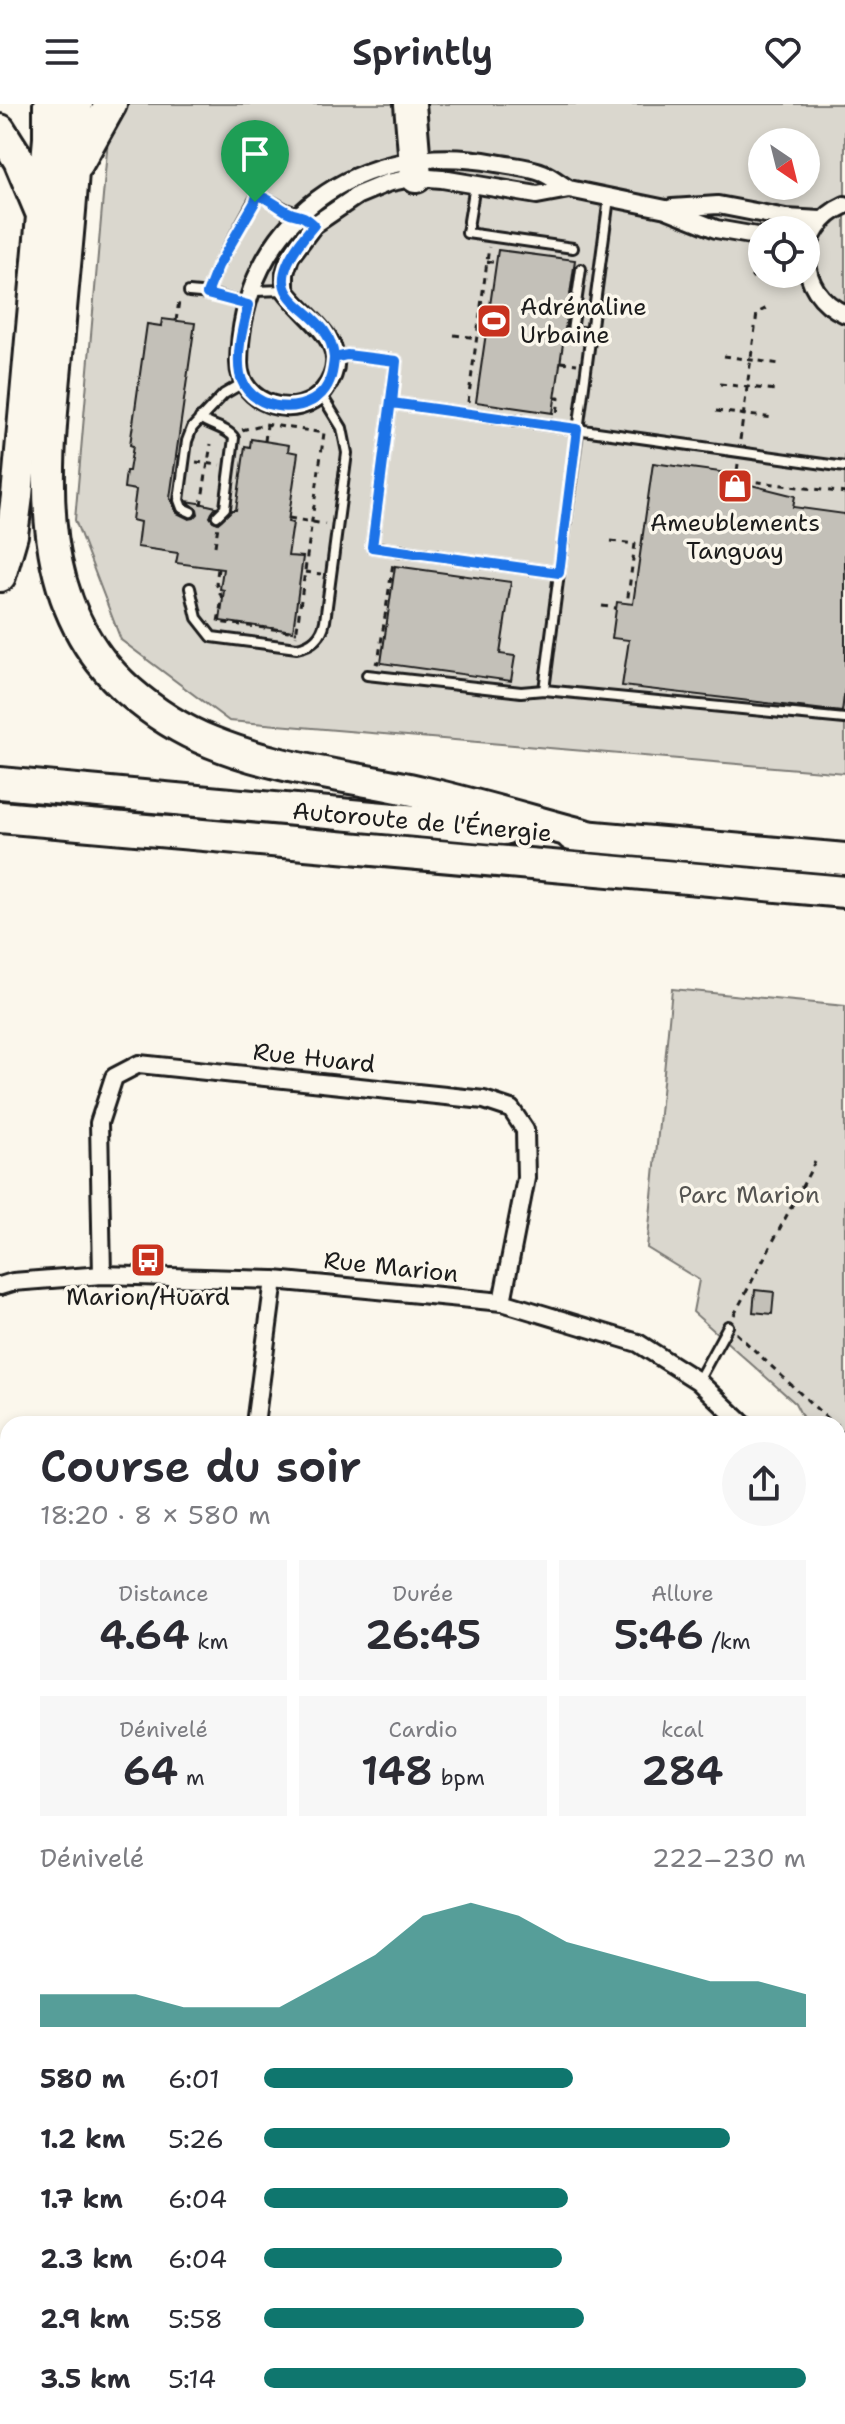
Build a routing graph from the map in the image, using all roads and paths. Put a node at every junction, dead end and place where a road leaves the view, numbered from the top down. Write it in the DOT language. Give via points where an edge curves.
graph roads {
  1 [pos="49,104"];
  2 [pos="77,104"];
  3 [pos="111,104"];
  4 [pos="410,104"];
  5 [pos="0,130"];
  6 [pos="415,168"];
  7 [pos="73,171"];
  8 [pos="475,184"];
  9 [pos="569,189"];
  10 [pos="609,198"];
  11 [pos="845,205"];
  12 [pos="666,209"];
  13 [pos="42,216"];
  14 [pos="308,219"];
  15 [pos="821,220"];
  16 [pos="748,235"];
  17 [pos="541,243"];
  18 [pos="481,246"];
  19 [pos="573,248"];
  20 [pos="540,255"];
  21 [pos="487,262"];
  22 [pos="497,262"];
  23 [pos="599,271"];
  24 [pos="815,288"];
  25 [pos="285,290"];
  26 [pos="189,292"];
  27 [pos="207,294"];
  28 [pos="250,298"];
  29 [pos="179,301"];
  30 [pos="767,308"];
  31 [pos="845,314"];
  32 [pos="176,321"];
  33 [pos="479,321"];
  34 [pos="488,322"];
  35 [pos="590,333"];
  36 [pos="454,335"];
  37 [pos="477,338"];
  38 [pos="724,356"];
  39 [pos="334,358"];
  40 [pos="751,359"];
  41 [pos="561,362"];
  42 [pos="575,364"];
  43 [pos="780,364"];
  44 [pos="243,383"];
  45 [pos="720,384"];
  46 [pos="747,387"];
  47 [pos="777,390"];
  48 [pos="321,394"];
  49 [pos="555,398"];
  50 [pos="392,403"];
  51 [pos="468,404"];
  52 [pos="716,411"];
  53 [pos="743,414"];
  54 [pos="556,416"];
  55 [pos="200,418"];
  56 [pos="773,418"];
  57 [pos="267,425"];
  58 [pos="577,429"];
  59 [pos="244,430"];
  60 [pos="265,441"];
  61 [pos="739,443"];
  62 [pos="211,444"];
  63 [pos="736,463"];
  64 [pos="845,467"];
  65 [pos="845,493"];
  66 [pos="201,505"];
  67 [pos="191,512"];
  68 [pos="289,518"];
  69 [pos="217,519"];
  70 [pos="312,522"];
  71 [pos="611,541"];
  72 [pos="215,546"];
  73 [pos="404,562"];
  74 [pos="218,569"];
  75 [pos="305,572"];
  76 [pos="559,573"];
  77 [pos="321,574"];
  78 [pos="0,576"];
  79 [pos="190,588"];
  80 [pos="627,604"];
  81 [pos="602,606"];
  82 [pos="616,608"];
  83 [pos="378,663"];
  84 [pos="367,675"];
  85 [pos="544,690"];
  86 [pos="845,719"];
  87 [pos="0,783"];
  88 [pos="0,817"];
  89 [pos="592,837"];
  90 [pos="845,859"];
  91 [pos="845,892"];
  92 [pos="815,1162"];
  93 [pos="102,1275"];
  94 [pos="274,1280"];
  95 [pos="0,1286"];
  96 [pos="502,1302"];
  97 [pos="728,1326"];
  98 [pos="698,1381"];
  99 [pos="256,1416"];
  100 [pos="735,1416"];
  101 [pos="824,1416"];
  1 -- 13 [label="highway"];
  2 -- 7 [label="highway"];
  3 -- 7 [label="highway"];
  4 -- 6 [label="highway"];
  5 -- 13 [label="highway"];
  6 -- 8 [label="street"];
  6 -- 9 [label="street" via="465,158 542,172"];
  6 -- 14 [label="street" via="377,168 353,177 330,191"];
  7 -- 89 [label="highway" via="52,419 50,519 62,592 97,658 163,717 235,752 421,792"];
  8 -- 9 [label="street" via="537,195"];
  8 -- 17 [label="lane" via="467,233"];
  9 -- 10 [label="street"];
  10 -- 12 [label="street"];
  10 -- 23 [label="lane"];
  11 -- 15 [label="street"];
  12 -- 15 [label="street" via="718,205"];
  12 -- 16 [label="street" via="716,229"];
  13 -- 78 [label="highway" via="15,518"];
  14 -- 25 [label="street" via="290,257"];
  14 -- 27 [label="lane" via="257,195"];
  14 -- 28 [label="street" via="267,257"];
  17 -- 19 [label="lane"];
  17 -- 20 [label="lane"];
  18 -- 21 [label="path" via="489,247"];
  21 -- 22 [label="path"];
  21 -- 33 [label="path"];
  23 -- 35 [label="lane"];
  23 -- 35 [label="lane" via="578,268 572,331"];
  24 -- 31 [label="street" via="830,307"];
  25 -- 28 [label="lane"];
  25 -- 39 [label="street" via="327,335"];
  26 -- 27 [label="lane"];
  27 -- 28 [label="lane"];
  28 -- 44 [label="street" via="239,361"];
  29 -- 32 [label="path"];
  30 -- 40 [label="path" via="757,313"];
  33 -- 34 [label="path"];
  33 -- 37 [label="path"];
  35 -- 58 [label="lane"];
  36 -- 37 [label="path"];
  37 -- 51 [label="path"];
  38 -- 40 [label="path"];
  39 -- 48 [label="street" via="331,379"];
  39 -- 50 [label="lane" via="396,361"];
  40 -- 43 [label="path"];
  40 -- 46 [label="path"];
  41 -- 42 [label="path"];
  44 -- 48 [label="street" via="279,407 301,405"];
  44 -- 55 [label="lane"];
  45 -- 46 [label="path"];
  46 -- 47 [label="path"];
  46 -- 53 [label="path"];
  48 -- 79 [label="lane" via="342,428 347,453 319,636 297,648 212,637 195,613"];
  49 -- 54 [label="path"];
  50 -- 58 [label="lane"];
  50 -- 76 [label="lane" via="372,547"];
  52 -- 53 [label="path"];
  53 -- 56 [label="path"];
  53 -- 61 [label="path"];
  55 -- 67 [label="lane" via="187,438 179,500 180,507"];
  55 -- 69 [label="lane" via="234,438 225,508"];
  57 -- 59 [label="path"];
  57 -- 60 [label="path"];
  57 -- 70 [label="path" via="324,433"];
  58 -- 64 [label="lane"];
  58 -- 76 [label="lane"];
  62 -- 66 [label="path"];
  63 -- 65 [label="path" via="736,480"];
  68 -- 70 [label="path"];
  69 -- 72 [label="path"];
  70 -- 75 [label="path"];
  71 -- 80 [label="path" via="635,544"];
  73 -- 83 [label="path" via="393,561"];
  74 -- 75 [label="path" via="218,622 296,634"];
  75 -- 77 [label="path"];
  76 -- 85 [label="lane"];
  81 -- 82 [label="path"];
  84 -- 85 [label="lane"];
  85 -- 86 [label="lane"];
  87 -- 89 [label="highway, Autoroute de l'Énergie"];
  88 -- 91 [label="highway, Autoroute de l'Énergie"];
  89 -- 90 [label="highway, Autoroute de l'Énergie"];
  92 -- 97 [label="path"];
  93 -- 94 [label="street, Rue Marion"];
  93 -- 95 [label="street, Rue Marion"];
  93 -- 96 [label="street, Rue Huard" via="99,1123 114,1077 139,1064 484,1100 511,1109 525,1130 526,1178"];
  94 -- 96 [label="street, Rue Marion"];
  94 -- 99 [label="street"];
  96 -- 98 [label="street, Rue Marion" via="638,1343"];
  97 -- 98 [label="lane"];
  97 -- 101 [label="path"];
  98 -- 100 [label="street, Rue Marion"];
}
